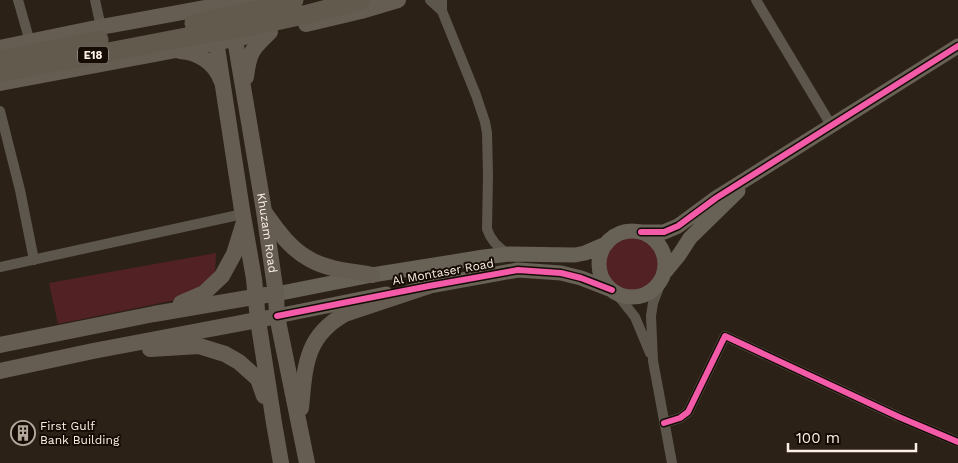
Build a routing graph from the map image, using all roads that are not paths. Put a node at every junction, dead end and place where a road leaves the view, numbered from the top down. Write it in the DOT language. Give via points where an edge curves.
graph roads {
  1 [pos="18,0"];
  2 [pos="95,0"];
  3 [pos="189,0"];
  4 [pos="294,0"];
  5 [pos="361,0"];
  6 [pos="398,0"];
  7 [pos="430,0"];
  8 [pos="756,0"];
  9 [pos="228,2"];
  10 [pos="210,4"];
  11 [pos="442,5"];
  12 [pos="250,13"];
  13 [pos="180,25"];
  14 [pos="101,27"];
  15 [pos="272,31"];
  16 [pos="235,39"];
  17 [pos="30,42"];
  18 [pos="216,43"];
  19 [pos="958,46"];
  20 [pos="0,48"];
  21 [pos="173,51"];
  22 [pos="0,60"];
  23 [pos="0,73"];
  24 [pos="0,84"];
  25 [pos="224,89"];
  26 [pos="244,94"];
  27 [pos="0,111"];
  28 [pos="831,125"];
  29 [pos="761,169"];
  30 [pos="264,211"];
  31 [pos="243,217"];
  32 [pos="641,232"];
  33 [pos="606,244"];
  34 [pos="510,254"];
  35 [pos="34,260"];
  36 [pos="0,267"];
  37 [pos="372,275"];
  38 [pos="663,277"];
  39 [pos="429,286"];
  40 [pos="614,291"];
  41 [pos="276,294"];
  42 [pos="256,297"];
  43 [pos="154,314"];
  44 [pos="277,316"];
  45 [pos="258,320"];
  46 [pos="0,345"];
  47 [pos="93,351"];
  48 [pos="653,361"];
  49 [pos="0,371"];
  50 [pos="274,423"];
  51 [pos="664,423"];
  52 [pos="299,426"];
  53 [pos="958,442"];
  54 [pos="281,463"];
  55 [pos="307,463"];
  56 [pos="672,463"];
  1 -- 17 [label="street"];
  2 -- 14 [label="street"];
  3 -- 13 [label="main road" via="179,10"];
  4 -- 12 [label="highway, E18"];
  5 -- 12 [label="highway, E18" via="308,14"];
  6 -- 15 [label="main road"];
  7 -- 11 [label="street"];
  8 -- 28 [label="street"];
  9 -- 10 [label="main road"];
  9 -- 12 [label="main road"];
  9 -- 16 [label="main road, Khuzam Road"];
  10 -- 13 [label="main road"];
  10 -- 18 [label="main road, Khuzam Road"];
  11 -- 34 [label="street" via="485,122 487,229 495,244"];
  12 -- 13 [label="highway, E18, bridge"];
  13 -- 14 [label="main road"];
  13 -- 22 [label="highway, E18"];
  13 -- 23 [label="highway, E18"];
  14 -- 17 [label="main road"];
  15 -- 16 [label="main road"];
  15 -- 26 [label="main road" via="250,54"];
  16 -- 18 [label="main road"];
  16 -- 26 [label="main road, Khuzam Road"];
  17 -- 20 [label="main road"];
  18 -- 21 [label="main road"];
  18 -- 25 [label="main road, Khuzam Road"];
  19 -- 28 [label="street"];
  21 -- 24 [label="main road"];
  21 -- 25 [label="main road" via="200,56 211,65"];
  25 -- 31 [label="main road, Khuzam Road"];
  26 -- 30 [label="main road, Khuzam Road"];
  27 -- 35 [label="street"];
  28 -- 29 [label="street"];
  29 -- 32 [label="street" via="678,226 664,232"];
  29 -- 38 [label="street" via="690,238"];
  30 -- 37 [label="main road" via="278,232 311,261"];
  30 -- 41 [label="main road, Khuzam Road"];
  31 -- 35 [label="street"];
  31 -- 42 [label="main road, Khuzam Road"];
  31 -- 43 [label="main road" via="234,254 222,276 204,293"];
  32 -- 33 [label="street" via="621,233"];
  32 -- 38 [label="street" via="658,243 663,252 666,262"];
  33 -- 34 [label="street, Al Montaser Road" via="575,255"];
  33 -- 40 [label="street" via="599,264 601,275"];
  34 -- 37 [label="street, Al Montaser Road"];
  35 -- 36 [label="street"];
  37 -- 41 [label="street, Al Montaser Road"];
  38 -- 40 [label="street" via="654,290 644,296 634,298"];
  38 -- 48 [label="street" via="651,316"];
  39 -- 40 [label="street, Al Montaser Road" via="518,270 561,273"];
  39 -- 44 [label="street, Al Montaser Road"];
  39 -- 52 [label="main road" via="345,314 322,332 311,348 305,367"];
  40 -- 48 [label="street" via="635,317"];
  41 -- 42 [label="main road, Al Montaser Road"];
  41 -- 44 [label="main road, Khuzam Road"];
  42 -- 43 [label="main road, Al Montaser Road"];
  42 -- 45 [label="main road, Khuzam Road"];
  43 -- 46 [label="main road, Al Montaser Road"];
  44 -- 45 [label="main road, Al Montaser Road"];
  44 -- 52 [label="main road, Khuzam Road"];
  45 -- 47 [label="main road, Al Montaser Road"];
  45 -- 50 [label="main road, Khuzam Road"];
  47 -- 49 [label="main road, Al Montaser Road"];
  47 -- 50 [label="main road" via="199,346 225,354 258,379"];
  48 -- 51 [label="street"];
  50 -- 54 [label="main road, Khuzam Road"];
  51 -- 53 [label="street" via="688,412 726,336"];
  51 -- 56 [label="street"];
  52 -- 55 [label="main road, Khuzam Road"];
}
